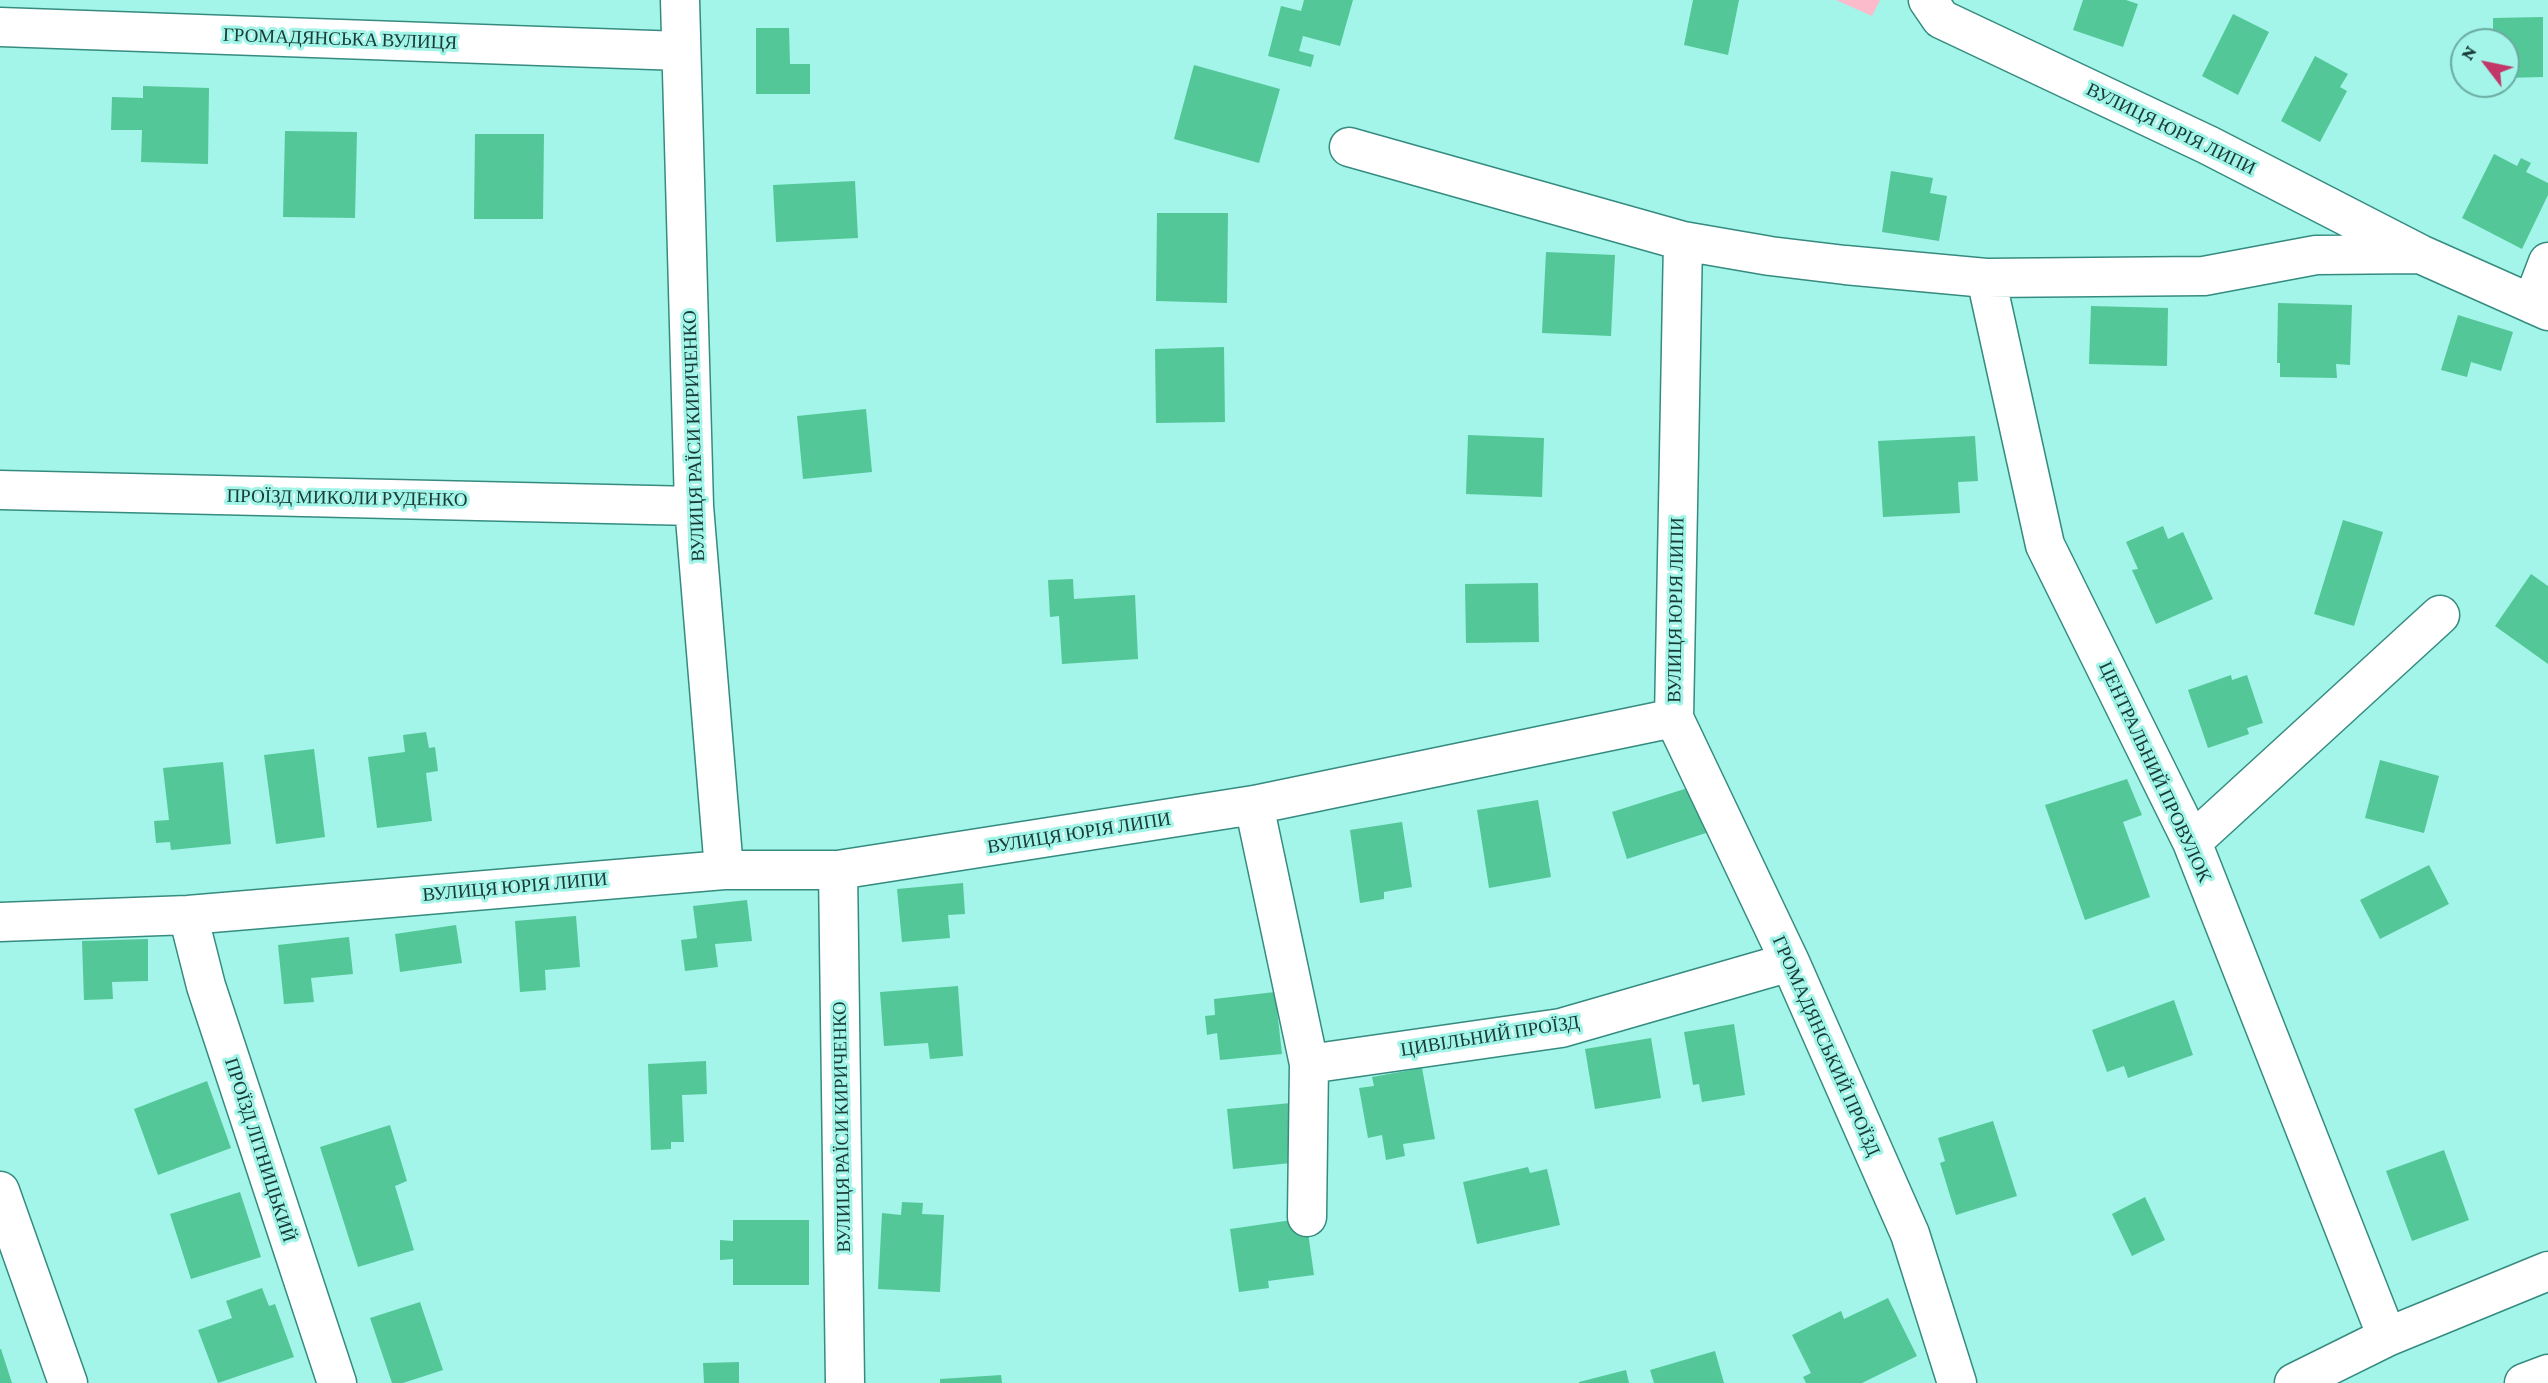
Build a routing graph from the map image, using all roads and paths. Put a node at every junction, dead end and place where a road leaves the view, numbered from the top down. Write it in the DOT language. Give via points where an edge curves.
graph roads {
  1 [pos="680,0"];
  2 [pos="1928,0"];
  3 [pos="0,27"];
  4 [pos="681,51"];
  5 [pos="1349,148"];
  6 [pos="1683,241"];
  7 [pos="2420,254"];
  8 [pos="2548,262"];
  9 [pos="1986,278"];
  10 [pos="2540,308"];
  11 [pos="0,490"];
  12 [pos="694,506"];
  13 [pos="2440,615"];
  14 [pos="1674,718"];
  15 [pos="1254,805"];
  16 [pos="2192,842"];
  17 [pos="724,870"];
  18 [pos="838,870"];
  19 [pos="188,915"];
  20 [pos="0,922"];
  21 [pos="1790,962"];
  22 [pos="1308,1064"];
  23 [pos="0,1191"];
  24 [pos="1307,1217"];
  25 [pos="2548,1271"];
  26 [pos="2387,1337"];
  27 [pos="2548,1374"];
  28 [pos="68,1383"];
  29 [pos="337,1383"];
  30 [pos="845,1383"];
  31 [pos="1957,1383"];
  32 [pos="2294,1383"];
  33 [pos="2524,1383"];
  1 -- 4 [label="street, ВУЛИЦЯ РАЇСИ КИРИЧЕНКО"];
  2 -- 7 [label="street, ВУЛИЦЯ ЮРІЯ ЛИПИ" via="1941,19 2208,145"];
  3 -- 4 [label="street, ГРОМАДЯНСЬКА ВУЛИЦЯ"];
  4 -- 12 [label="street, ВУЛИЦЯ РАЇСИ КИРИЧЕНКО"];
  5 -- 6 [label="street, ВУЛИЦЯ ЮРІЯ ЛИПИ"];
  6 -- 9 [label="street, ВУЛИЦЯ ЮРІЯ ЛИПИ" via="1770,257"];
  6 -- 14 [label="street, ВУЛИЦЯ ЮРІЯ ЛИПИ"];
  7 -- 9 [label="street, ВУЛИЦЯ ЮРІЯ ЛИПИ" via="2316,255 2204,275"];
  7 -- 10 [label="street, ВУЛИЦЯ ЮРІЯ ЛИПИ"];
  8 -- 10 [label="street"];
  9 -- 16 [label="street, ЦЕНТРАЛЬНИЙ ПРОВУЛОК" via="2045,545"];
  11 -- 12 [label="street, ПРОЇЗД МИКОЛИ РУДЕНКО"];
  12 -- 17 [label="street, ВУЛИЦЯ РАЇСИ КИРИЧЕНКО"];
  13 -- 16 [label="street"];
  14 -- 15 [label="street, ВУЛИЦЯ ЮРІЯ ЛИПИ"];
  14 -- 21 [label="street, ГРОМАДЯНСЬКИЙ ПРОЇЗД"];
  15 -- 18 [label="street, ВУЛИЦЯ ЮРІЯ ЛИПИ"];
  15 -- 22 [label="street"];
  16 -- 26 [label="street, ЦЕНТРАЛЬНИЙ ПРОВУЛОК"];
  17 -- 18 [label="street, ВУЛИЦЯ ЮРІЯ ЛИПИ"];
  17 -- 19 [label="street, ВУЛИЦЯ ЮРІЯ ЛИПИ"];
  18 -- 30 [label="street, ВУЛИЦЯ РАЇСИ КИРИЧЕНКО"];
  19 -- 20 [label="street, ВУЛИЦЯ ЮРІЯ ЛИПИ"];
  19 -- 29 [label="street, ПРОЇЗД ЛІТНИЦЬКИЙ" via="206,986"];
  21 -- 22 [label="street, ЦИВІЛЬНИЙ ПРОЇЗД" via="1561,1028"];
  21 -- 31 [label="street, ГРОМАДЯНСЬКИЙ ПРОЇЗД" via="1910,1234"];
  22 -- 24 [label="street"];
  23 -- 28 [label="street"];
  25 -- 26 [label="street"];
  26 -- 32 [label="street"];
  27 -- 33 [label="street"];
}
